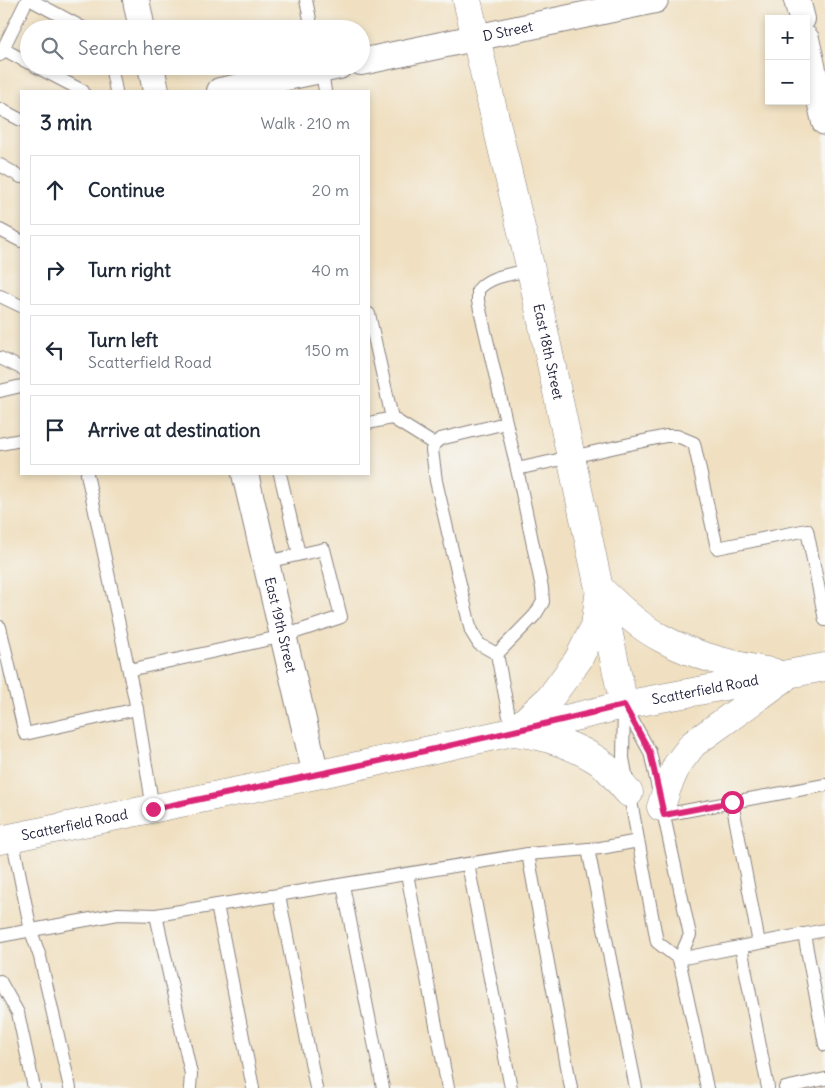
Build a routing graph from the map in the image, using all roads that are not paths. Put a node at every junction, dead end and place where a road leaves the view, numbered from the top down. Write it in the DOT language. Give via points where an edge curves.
graph roads {
  1 [pos="27,0"];
  2 [pos="31,0"];
  3 [pos="136,0"];
  4 [pos="306,0"];
  5 [pos="467,0"];
  6 [pos="797,0"];
  7 [pos="640,2"];
  8 [pos="801,15"];
  9 [pos="68,20"];
  10 [pos="140,20"];
  11 [pos="310,20"];
  12 [pos="476,38"];
  13 [pos="1,52"];
  14 [pos="810,56"];
  15 [pos="20,59"];
  16 [pos="370,60"];
  17 [pos="52,75"];
  18 [pos="112,75"];
  19 [pos="153,75"];
  20 [pos="315,75"];
  21 [pos="81,90"];
  22 [pos="116,90"];
  23 [pos="156,90"];
  24 [pos="226,90"];
  25 [pos="0,109"];
  26 [pos="20,119"];
  27 [pos="825,122"];
  28 [pos="0,166"];
  29 [pos="20,176"];
  30 [pos="0,230"];
  31 [pos="20,240"];
  32 [pos="531,270"];
  33 [pos="0,296"];
  34 [pos="20,306"];
  35 [pos="370,319"];
  36 [pos="0,358"];
  37 [pos="20,368"];
  38 [pos="20,386"];
  39 [pos="0,391"];
  40 [pos="392,418"];
  41 [pos="370,423"];
  42 [pos="506,423"];
  43 [pos="20,440"];
  44 [pos="0,444"];
  45 [pos="434,444"];
  46 [pos="571,457"];
  47 [pos="517,469"];
  48 [pos="87,475"];
  49 [pos="246,475"];
  50 [pos="280,475"];
  51 [pos="299,554"];
  52 [pos="266,562"];
  53 [pos="600,589"];
  54 [pos="825,620"];
  55 [pos="0,626"];
  56 [pos="284,636"];
  57 [pos="497,654"];
  58 [pos="825,667"];
  59 [pos="129,670"];
  60 [pos="790,674"];
  61 [pos="624,705"];
  62 [pos="136,709"];
  63 [pos="512,732"];
  64 [pos="316,775"];
  65 [pos="825,785"];
  66 [pos="630,793"];
  67 [pos="732,802"];
  68 [pos="153,809"];
  69 [pos="662,811"];
  70 [pos="6,839"];
  71 [pos="638,841"];
  72 [pos="588,849"];
  73 [pos="528,854"];
  74 [pos="468,864"];
  75 [pos="406,874"];
  76 [pos="343,885"];
  77 [pos="279,895"];
  78 [pos="217,905"];
  79 [pos="156,915"];
  80 [pos="825,930"];
  81 [pos="31,931"];
  82 [pos="804,934"];
  83 [pos="0,936"];
  84 [pos="759,943"];
  85 [pos="741,947"];
  86 [pos="679,959"];
  87 [pos="0,981"];
  88 [pos="825,1045"];
  89 [pos="825,1079"];
  90 [pos="34,1088"];
  91 [pos="70,1088"];
  92 [pos="190,1088"];
  93 [pos="254,1088"];
  94 [pos="316,1088"];
  95 [pos="383,1088"];
  96 [pos="448,1088"];
  97 [pos="511,1088"];
  98 [pos="571,1088"];
  99 [pos="636,1088"];
  100 [pos="707,1088"];
  101 [pos="768,1088"];
  102 [pos="785,1088"];
  1 -- 13 [label="lane"];
  2 -- 9 [label="lane"];
  3 -- 10 [label="street"];
  4 -- 11 [label="lane"];
  5 -- 12 [label="main road, East 18th Street"];
  6 -- 8 [label="street"];
  7 -- 12 [label="street, D Street"];
  12 -- 16 [label="street, D Street"];
  12 -- 32 [label="main road, East 18th Street"];
  13 -- 15 [label="lane"];
  14 -- 27 [label="street"];
  17 -- 21 [label="lane"];
  18 -- 22 [label="lane"];
  19 -- 23 [label="street"];
  20 -- 24 [label="street"];
  25 -- 26 [label="lane"];
  28 -- 29 [label="lane"];
  30 -- 31 [label="lane"];
  32 -- 42 [label="lane" via="493,278 478,290"];
  32 -- 46 [label="main road, East 18th Street"];
  33 -- 34 [label="lane"];
  35 -- 40 [label="lane"];
  36 -- 37 [label="lane"];
  38 -- 39 [label="lane"];
  40 -- 41 [label="lane"];
  40 -- 45 [label="lane"];
  42 -- 45 [label="lane" via="450,436"];
  42 -- 47 [label="lane"];
  43 -- 44 [label="lane"];
  45 -- 57 [label="lane" via="436,481 471,631 478,644"];
  46 -- 47 [label="lane"];
  46 -- 53 [label="main road, East 18th Street"];
  46 -- 54 [label="lane" via="666,436 677,436 694,443 717,548 807,530"];
  47 -- 57 [label="lane" via="543,602 535,615"];
  48 -- 59 [label="lane"];
  49 -- 52 [label="street, East 19th Street"];
  50 -- 51 [label="lane"];
  51 -- 52 [label="lane"];
  51 -- 56 [label="lane" via="324,549 341,617"];
  52 -- 56 [label="street, East 19th Street"];
  53 -- 60 [label="main road" via="634,620 663,639 752,669"];
  53 -- 61 [label="main road, East 18th Street"];
  53 -- 63 [label="main road" via="595,626 578,660 550,698"];
  55 -- 62 [label="lane" via="25,734"];
  56 -- 59 [label="lane"];
  56 -- 64 [label="street, East 19th Street"];
  57 -- 63 [label="lane"];
  58 -- 60 [label="main road, Scatterfield Road"];
  59 -- 62 [label="lane"];
  60 -- 61 [label="main road, Scatterfield Road"];
  60 -- 69 [label="main road" via="693,744 677,765"];
  61 -- 63 [label="main road, Scatterfield Road"];
  61 -- 66 [label="lane" via="623,758"];
  61 -- 69 [label="lane" via="650,752"];
  62 -- 68 [label="lane"];
  63 -- 64 [label="main road, Scatterfield Road"];
  63 -- 66 [label="main road" via="537,735 574,749 601,763"];
  64 -- 68 [label="main road, Scatterfield Road"];
  65 -- 67 [label="lane"];
  66 -- 71 [label="lane"];
  67 -- 69 [label="lane"];
  67 -- 84 [label="lane"];
  68 -- 70 [label="main road, Scatterfield Road"];
  69 -- 86 [label="lane" via="690,935"];
  70 -- 81 [label="lane"];
  71 -- 72 [label="lane"];
  71 -- 86 [label="lane" via="657,942"];
  72 -- 73 [label="lane"];
  72 -- 99 [label="lane"];
  73 -- 74 [label="lane"];
  73 -- 98 [label="lane"];
  74 -- 75 [label="lane"];
  74 -- 97 [label="lane"];
  75 -- 76 [label="lane"];
  75 -- 96 [label="lane"];
  76 -- 77 [label="lane"];
  76 -- 95 [label="lane"];
  77 -- 78 [label="lane"];
  77 -- 94 [label="lane"];
  78 -- 79 [label="lane"];
  78 -- 93 [label="lane"];
  79 -- 81 [label="lane" via="118,914"];
  79 -- 92 [label="lane" via="191,1074"];
  80 -- 82 [label="lane"];
  81 -- 83 [label="lane"];
  81 -- 91 [label="lane"];
  82 -- 84 [label="lane"];
  82 -- 88 [label="lane"];
  84 -- 85 [label="lane"];
  85 -- 86 [label="lane"];
  85 -- 101 [label="lane"];
  86 -- 100 [label="lane"];
  87 -- 90 [label="lane" via="18,1013"];
  89 -- 102 [label="lane"];
}
